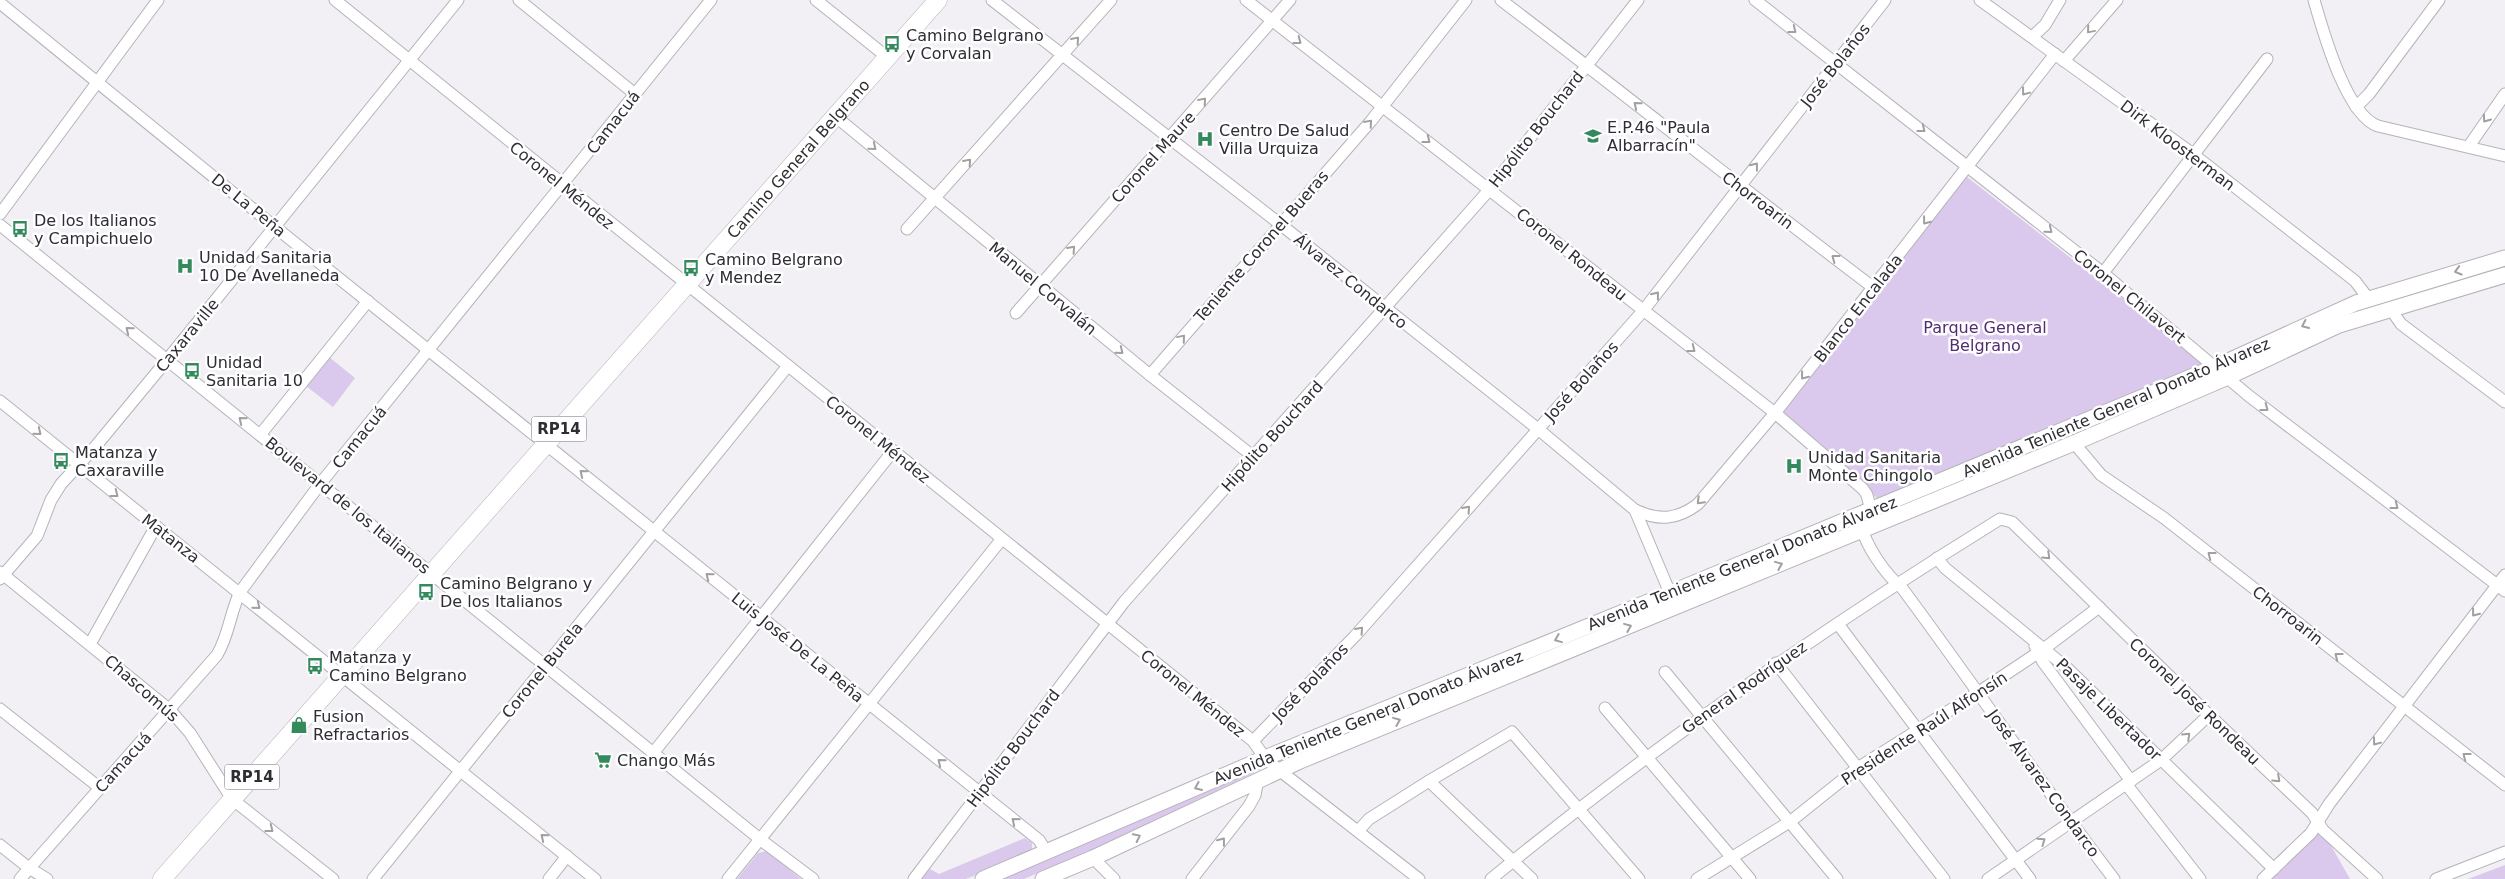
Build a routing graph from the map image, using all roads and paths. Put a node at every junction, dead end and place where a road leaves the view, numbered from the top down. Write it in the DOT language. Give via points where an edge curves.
graph roads {
  1 [pos="158,0"];
  2 [pos="335,0"];
  3 [pos="458,0"];
  4 [pos="519,0"];
  5 [pos="711,0"];
  6 [pos="816,0"];
  7 [pos="938,0"];
  8 [pos="992,0"];
  9 [pos="1110,0"];
  10 [pos="1246,0"];
  11 [pos="1290,0"];
  12 [pos="1466,0"];
  13 [pos="1501,0"];
  14 [pos="1638,0"];
  15 [pos="1755,0"];
  16 [pos="1886,0"];
  17 [pos="1980,0"];
  18 [pos="2060,0"];
  19 [pos="2117,0"];
  20 [pos="2314,0"];
  21 [pos="2439,0"];
  22 [pos="0,3"];
  23 [pos="1273,22"];
  24 [pos="2032,38"];
  25 [pos="1063,55"];
  26 [pos="2060,57"];
  27 [pos="887,58"];
  28 [pos="408,59"];
  29 [pos="2267,59"];
  30 [pos="1836,63"];
  31 [pos="1587,65"];
  32 [pos="99,82"];
  33 [pos="635,94"];
  34 [pos="2505,94"];
  35 [pos="1383,106"];
  36 [pos="2356,107"];
  37 [pos="835,116"];
  38 [pos="1170,138"];
  39 [pos="2469,146"];
  40 [pos="2193,154"];
  41 [pos="2505,156"];
  42 [pos="1969,166"];
  43 [pos="563,186"];
  44 [pos="1740,187"];
  45 [pos="1490,189"];
  46 [pos="936,199"];
  47 [pos="0,214"];
  48 [pos="1280,224"];
  49 [pos="0,225"];
  50 [pos="275,227"];
  51 [pos="907,229"];
  52 [pos="2505,258"];
  53 [pos="2103,272"];
  54 [pos="2505,275"];
  55 [pos="1040,285"];
  56 [pos="688,286"];
  57 [pos="1874,288"];
  58 [pos="2368,298"];
  59 [pos="368,301"];
  60 [pos="2390,308"];
  61 [pos="1385,309"];
  62 [pos="1643,311"];
  63 [pos="1016,313"];
  64 [pos="430,351"];
  65 [pos="167,360"];
  66 [pos="787,367"];
  67 [pos="2215,367"];
  68 [pos="1150,376"];
  69 [pos="2228,377"];
  70 [pos="0,401"];
  71 [pos="2505,402"];
  72 [pos="1775,413"];
  73 [pos="1538,429"];
  74 [pos="260,435"];
  75 [pos="2074,443"];
  76 [pos="546,444"];
  77 [pos="893,451"];
  78 [pos="1254,457"];
  79 [pos="77,464"];
  80 [pos="320,484"];
  81 [pos="1635,510"];
  82 [pos="1865,512"];
  83 [pos="2012,522"];
  84 [pos="156,526"];
  85 [pos="1869,528"];
  86 [pos="653,531"];
  87 [pos="1002,540"];
  88 [pos="1937,558"];
  89 [pos="432,572"];
  90 [pos="2505,574"];
  91 [pos="1,575"];
  92 [pos="1897,584"];
  93 [pos="2501,588"];
  94 [pos="240,592"];
  95 [pos="1670,593"];
  96 [pos="2099,607"];
  97 [pos="760,617"];
  98 [pos="1108,624"];
  99 [pos="1838,624"];
  100 [pos="90,644"];
  101 [pos="2041,650"];
  102 [pos="1776,664"];
  103 [pos="546,665"];
  104 [pos="1665,672"];
  105 [pos="343,675"];
  106 [pos="1979,692"];
  107 [pos="868,704"];
  108 [pos="2402,706"];
  109 [pos="1605,708"];
  110 [pos="0,709"];
  111 [pos="170,710"];
  112 [pos="2209,715"];
  113 [pos="1701,716"];
  114 [pos="1920,730"];
  115 [pos="1253,741"];
  116 [pos="654,752"];
  117 [pos="1646,756"];
  118 [pos="1265,758"];
  119 [pos="2161,760"];
  120 [pos="1856,769"];
  121 [pos="1279,770"];
  122 [pos="461,771"];
  123 [pos="1258,780"];
  124 [pos="1429,781"];
  125 [pos="2129,782"];
  126 [pos="2505,785"];
  127 [pos="100,788"];
  128 [pos="979,792"];
  129 [pos="232,799"];
  130 [pos="1578,808"];
  131 [pos="1791,821"];
  132 [pos="2070,821"];
  133 [pos="2318,822"];
  134 [pos="1359,830"];
  135 [pos="761,840"];
  136 [pos="0,845"];
  137 [pos="2505,852"];
  138 [pos="1047,853"];
  139 [pos="567,856"];
  140 [pos="1093,858"];
  141 [pos="1733,858"];
  142 [pos="1514,860"];
  143 [pos="2016,860"];
  144 [pos="29,868"];
  145 [pos="2274,868"];
  146 [pos="1412,877"];
  147 [pos="20,879"];
  148 [pos="47,879"];
  149 [pos="162,879"];
  150 [pos="333,879"];
  151 [pos="373,879"];
  152 [pos="549,879"];
  153 [pos="596,879"];
  154 [pos="728,879"];
  155 [pos="813,879"];
  156 [pos="914,879"];
  157 [pos="983,879"];
  158 [pos="1043,879"];
  159 [pos="1114,879"];
  160 [pos="1192,879"];
  161 [pos="1491,879"];
  162 [pos="1532,879"];
  163 [pos="1639,879"];
  164 [pos="1698,879"];
  165 [pos="1750,879"];
  166 [pos="1837,879"];
  167 [pos="1944,879"];
  168 [pos="1988,879"];
  169 [pos="2030,879"];
  170 [pos="2114,879"];
  171 [pos="2200,879"];
  172 [pos="2262,879"];
  173 [pos="2377,879"];
  174 [pos="2436,879"];
  1 -- 32 [label="street"];
  2 -- 28 [label="street, Coronel Méndez"];
  3 -- 28 [label="street, Caxaraville"];
  4 -- 33 [label="street"];
  5 -- 33 [label="street, Camacuá"];
  6 -- 27 [label="street"];
  7 -- 27 [label="main road, Camino General Belgrano / RP14"];
  8 -- 25 [label="street, Álvarez Condarco"];
  25 -- 9 [label="street, one-way"];
  10 -- 23 [label="street, Coronel Rondeau"];
  11 -- 23 [label="street, Coronel Maure"];
  12 -- 35 [label="street, Teniente Coronel Bueras"];
  13 -- 31 [label="street, Chorroarin"];
  14 -- 31 [label="street, Hipólito Bouchard"];
  15 -- 30 [label="street, Coronel Chilavert, one-way"];
  16 -- 30 [label="street, José Bolaños"];
  17 -- 24 [label="street, Dirk Kloosterman"];
  18 -- 24 [label="street" via="2045,25"];
  19 -- 26 [label="street, Blanco Encalada, one-way"];
  20 -- 36 [label="street" via="2339,72"];
  21 -- 36 [label="street"];
  22 -- 32 [label="street, De La Peña"];
  23 -- 35 [label="street, Coronel Rondeau, one-way"];
  38 -- 23 [label="street, Coronel Maure, one-way"];
  24 -- 26 [label="street, Dirk Kloosterman"];
  25 -- 38 [label="street, Álvarez Condarco"];
  46 -- 25 [label="street, one-way"];
  26 -- 40 [label="street, Dirk Kloosterman"];
  26 -- 42 [label="street, Blanco Encalada, one-way"];
  27 -- 37 [label="main road, Camino General Belgrano / RP14"];
  28 -- 43 [label="street, Coronel Méndez"];
  28 -- 50 [label="street, Caxaraville"];
  29 -- 40 [label="street"];
  30 -- 42 [label="street, Coronel Chilavert, one-way"];
  44 -- 30 [label="street, José Bolaños, one-way"];
  44 -- 31 [label="street, Chorroarin, one-way"];
  31 -- 45 [label="street, Hipólito Bouchard"];
  32 -- 47 [label="street"];
  32 -- 50 [label="street, De La Peña"];
  33 -- 43 [label="street, Camacuá"];
  34 -- 39 [label="street, one-way"];
  35 -- 45 [label="street, Coronel Rondeau, one-way"];
  48 -- 35 [label="street, Teniente Coronel Bueras, one-way"];
  36 -- 39 [label="street" via="2367,121 2378,126"];
  37 -- 46 [label="street, Manuel Corvalán, one-way"];
  37 -- 56 [label="main road, Camino General Belgrano / RP14"];
  38 -- 48 [label="street, Álvarez Condarco"];
  55 -- 38 [label="street, Coronel Maure, one-way"];
  39 -- 41 [label="street"];
  40 -- 53 [label="street"];
  40 -- 58 [label="street, Dirk Kloosterman" via="2356,281"];
  42 -- 53 [label="street, Coronel Chilavert, one-way"];
  42 -- 57 [label="street, Blanco Encalada, one-way"];
  43 -- 56 [label="street, Coronel Méndez"];
  43 -- 64 [label="street, Camacuá"];
  57 -- 44 [label="street, Chorroarin, one-way"];
  62 -- 44 [label="street, José Bolaños, one-way"];
  45 -- 61 [label="street, Hipólito Bouchard"];
  45 -- 62 [label="street, Coronel Rondeau"];
  46 -- 51 [label="street"];
  46 -- 55 [label="street, Manuel Corvalán"];
  48 -- 61 [label="street, Álvarez Condarco"];
  68 -- 48 [label="street, Teniente Coronel Bueras, one-way"];
  65 -- 49 [label="street, Boulevard de los Italianos, one-way"];
  50 -- 59 [label="street, De La Peña"];
  50 -- 65 [label="street, Caxaraville"];
  52 -- 58 [label="main road, Avenida Teniente General Donato Álvarez, one-way"];
  53 -- 67 [label="street, Coronel Chilavert"];
  54 -- 60 [label="main road, Avenida Teniente General Donato Álvarez"];
  55 -- 63 [label="street, Coronel Maure"];
  55 -- 68 [label="street, Manuel Corvalán, one-way"];
  56 -- 66 [label="street, Coronel Méndez"];
  56 -- 76 [label="main road, Camino General Belgrano / RP14"];
  57 -- 72 [label="street, Blanco Encalada, one-way"];
  58 -- 67 [label="main road, Avenida Teniente General Donato Álvarez, one-way"];
  59 -- 64 [label="street, De La Peña"];
  59 -- 74 [label="street"];
  60 -- 69 [label="main road, Avenida Teniente General Donato Álvarez" via="2339,325"];
  60 -- 71 [label="street" via="2401,324"];
  61 -- 73 [label="street, Álvarez Condarco"];
  61 -- 78 [label="street, Hipólito Bouchard"];
  62 -- 72 [label="street, Coronel Rondeau, one-way"];
  62 -- 73 [label="street, José Bolaños"];
  64 -- 76 [label="street, De La Peña"];
  64 -- 80 [label="street, Camacuá"];
  74 -- 65 [label="street, Boulevard de los Italianos, one-way"];
  65 -- 79 [label="street, Caxaraville"];
  66 -- 77 [label="street, Coronel Méndez"];
  66 -- 86 [label="street, Coronel Burela"];
  67 -- 69 [label="street, Coronel Chilavert"];
  67 -- 82 [label="main road, Avenida Teniente General Donato Álvarez"];
  68 -- 78 [label="street, Manuel Corvalán"];
  69 -- 75 [label="main road, Avenida Teniente General Donato Álvarez"];
  69 -- 93 [label="street, Coronel Chilavert, one-way"];
  70 -- 79 [label="street, Matanza, one-way"];
  72 -- 81 [label="street, Blanco Encalada, one-way" via="1698,504 1673,518 1660,518"];
  72 -- 82 [label="street, Coronel Rondeau" via="1863,489"];
  73 -- 81 [label="street, Álvarez Condarco"];
  115 -- 73 [label="street, José Bolaños, one-way" via="1355,636"];
  74 -- 80 [label="street, Boulevard de los Italianos"];
  75 -- 85 [label="main road, Avenida Teniente General Donato Álvarez"];
  108 -- 75 [label="street, Chorroarin, one-way" via="2164,518 2109,481"];
  86 -- 76 [label="street, Luis José De La Peña, one-way"];
  76 -- 89 [label="main road, Camino General Belgrano / RP14"];
  77 -- 87 [label="street, Coronel Méndez"];
  77 -- 97 [label="street"];
  78 -- 98 [label="street, Hipólito Bouchard"];
  79 -- 84 [label="street, Matanza, one-way"];
  79 -- 91 [label="street, Caxaraville" via="56,491 37,536"];
  80 -- 89 [label="street, Boulevard de los Italianos"];
  80 -- 94 [label="street, Camacuá"];
  81 -- 95 [label="street, Álvarez Condarco"];
  82 -- 85 [label="street, José Álvarez Condarco"];
  82 -- 95 [label="main road, Avenida Teniente General Donato Álvarez"];
  83 -- 88 [label="street, General Rodríguez" via="2000,520"];
  83 -- 96 [label="street, Coronel José Rondeau, one-way"];
  84 -- 94 [label="street, Matanza"];
  84 -- 100 [label="street"];
  85 -- 92 [label="street, José Álvarez Condarco"];
  121 -- 85 [label="main road, Avenida Teniente General Donato Álvarez, one-way"];
  97 -- 86 [label="street, Luis José De La Peña, one-way"];
  86 -- 103 [label="street, Coronel Burela"];
  87 -- 98 [label="street, Coronel Méndez"];
  87 -- 107 [label="street"];
  88 -- 92 [label="street, General Rodríguez"];
  88 -- 101 [label="street, Pasaje Libertador"];
  89 -- 103 [label="street, Boulevard de los Italianos"];
  89 -- 105 [label="main road, Camino General Belgrano / RP14"];
  90 -- 93 [label="street"];
  91 -- 100 [label="street, Chascomús"];
  92 -- 99 [label="street, General Rodríguez"];
  92 -- 106 [label="street, José Álvarez Condarco"];
  93 -- 108 [label="street, one-way"];
  94 -- 105 [label="street, Matanza, one-way"];
  94 -- 111 [label="street, Camacuá" via="223,646"];
  95 -- 118 [label="main road, Avenida Teniente General Donato Álvarez, one-way"];
  96 -- 101 [label="street, Presidente Raúl Alfonsín"];
  96 -- 112 [label="street, Coronel José Rondeau"];
  97 -- 107 [label="street, Luis José De La Peña"];
  97 -- 116 [label="street"];
  98 -- 115 [label="street, Coronel Méndez"];
  98 -- 128 [label="street, Hipólito Bouchard"];
  99 -- 102 [label="street, General Rodríguez"];
  99 -- 114 [label="street"];
  100 -- 111 [label="street, Chascomús"];
  101 -- 106 [label="street, Presidente Raúl Alfonsín"];
  101 -- 119 [label="street, Pasaje Libertador"];
  101 -- 125 [label="street"];
  102 -- 113 [label="street, General Rodríguez"];
  102 -- 120 [label="street"];
  103 -- 116 [label="street, Boulevard de los Italianos"];
  103 -- 122 [label="street, Coronel Burela"];
  104 -- 113 [label="street"];
  105 -- 122 [label="street, Matanza"];
  105 -- 129 [label="main road, Camino General Belgrano / RP14"];
  106 -- 114 [label="street, Presidente Raúl Alfonsín"];
  106 -- 132 [label="street, José Álvarez Condarco"];
  128 -- 107 [label="street, Luis José De La Peña, one-way"];
  107 -- 135 [label="street"];
  126 -- 108 [label="street, Chorroarin, one-way"];
  108 -- 133 [label="street, one-way"];
  109 -- 117 [label="street"];
  110 -- 127 [label="street"];
  111 -- 127 [label="street, Camacuá"];
  111 -- 129 [label="street, Chascomús" via="190,732"];
  119 -- 112 [label="street, one-way"];
  112 -- 133 [label="street, Coronel José Rondeau, one-way"];
  113 -- 117 [label="street, General Rodríguez"];
  113 -- 131 [label="street"];
  114 -- 120 [label="street, Presidente Raúl Alfonsín"];
  114 -- 143 [label="street"];
  115 -- 118 [label="street, Coronel Méndez"];
  116 -- 135 [label="street, Boulevard de los Italianos"];
  117 -- 130 [label="street, General Rodríguez"];
  117 -- 141 [label="street"];
  118 -- 121 [label="street, Coronel Méndez"];
  118 -- 138 [label="main road, Avenida Teniente General Donato Álvarez, one-way"];
  119 -- 125 [label="street"];
  119 -- 145 [label="street, Pasaje Libertador"];
  120 -- 131 [label="street, Presidente Raúl Alfonsín"];
  120 -- 167 [label="street"];
  121 -- 123 [label="main road, Avenida Teniente General Donato Álvarez"];
  121 -- 134 [label="street, Coronel Méndez"];
  139 -- 122 [label="street, Matanza, one-way"];
  122 -- 151 [label="street, Coronel Burela"];
  140 -- 123 [label="main road, Avenida Teniente General Donato Álvarez, one-way"];
  160 -- 123 [label="street, one-way" via="1249,806"];
  124 -- 130 [label="street" via="1508,733 1514,733"];
  124 -- 134 [label="street" via="1369,819"];
  124 -- 142 [label="street"];
  125 -- 132 [label="street"];
  125 -- 171 [label="street"];
  127 -- 144 [label="street, Camacuá"];
  138 -- 128 [label="street, Luis José De La Peña, one-way" via="1039,840"];
  128 -- 156 [label="street, Hipólito Bouchard"];
  129 -- 149 [label="main road, Camino General Belgrano / RP14"];
  129 -- 150 [label="street, Chascomús, one-way"];
  130 -- 142 [label="street, General Rodríguez"];
  130 -- 163 [label="street"];
  131 -- 141 [label="street, Presidente Raúl Alfonsín"];
  131 -- 166 [label="street"];
  143 -- 132 [label="street, one-way"];
  132 -- 170 [label="street, José Álvarez Condarco"];
  133 -- 145 [label="street"];
  133 -- 173 [label="street, Coronel José Rondeau"];
  134 -- 146 [label="street, Coronel Méndez"];
  135 -- 154 [label="street"];
  135 -- 155 [label="street, Boulevard de los Italianos"];
  136 -- 144 [label="street"];
  137 -- 174 [label="street"];
  138 -- 157 [label="main road, Avenida Teniente General Donato Álvarez"];
  139 -- 152 [label="street"];
  139 -- 153 [label="street, Matanza"];
  140 -- 158 [label="main road, Avenida Teniente General Donato Álvarez"];
  140 -- 159 [label="street"];
  141 -- 164 [label="street, Presidente Raúl Alfonsín"];
  141 -- 165 [label="street"];
  142 -- 161 [label="street, General Rodríguez"];
  142 -- 162 [label="street"];
  143 -- 168 [label="street"];
  143 -- 169 [label="street"];
  144 -- 147 [label="street, Camacuá"];
  144 -- 148 [label="street"];
  145 -- 172 [label="street"];
}
